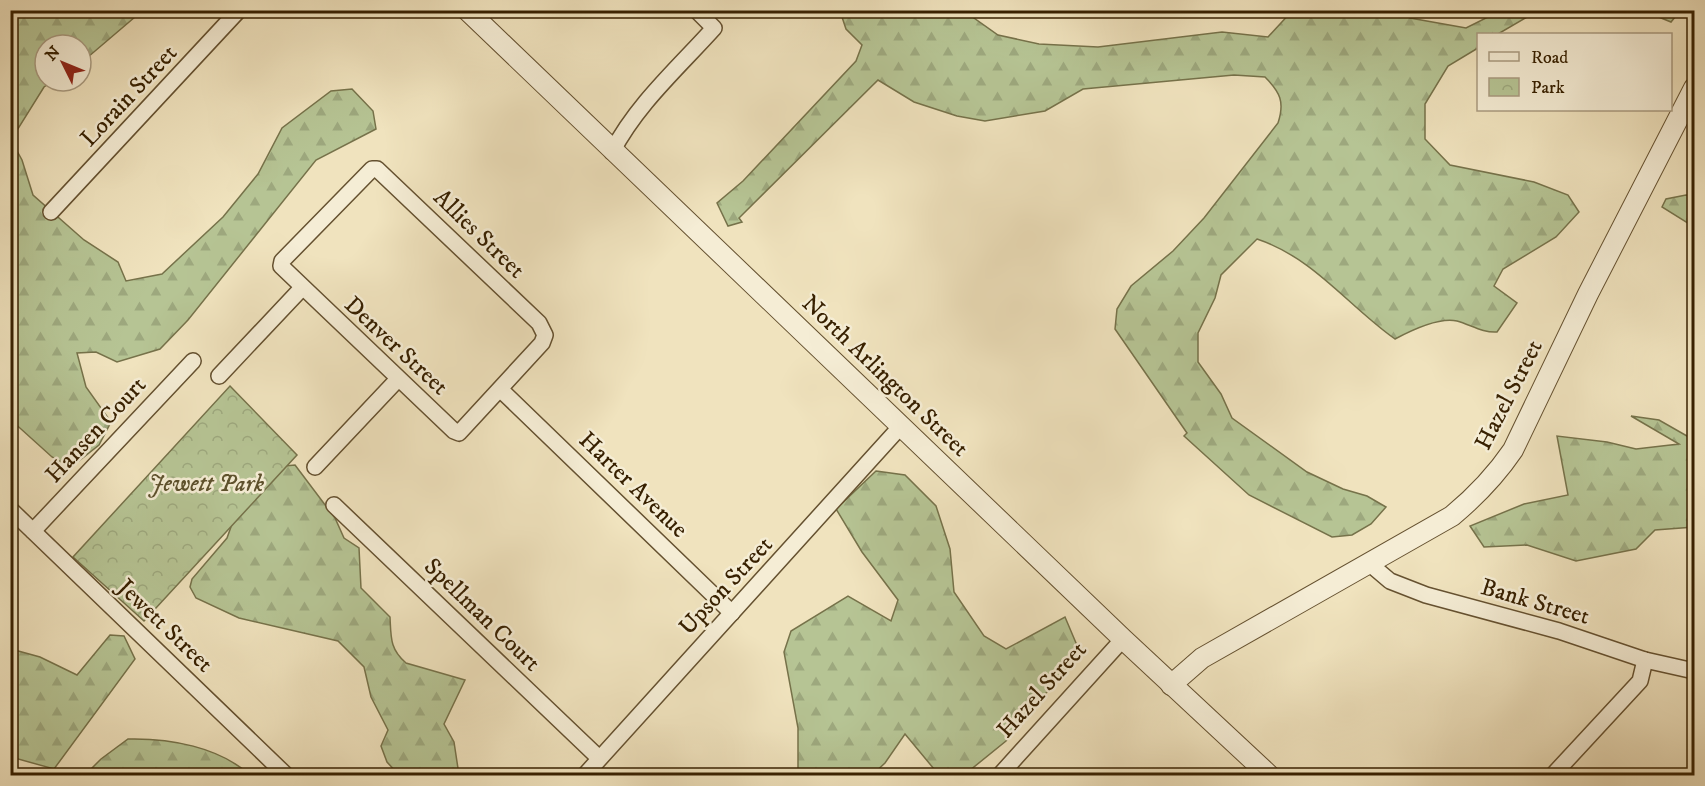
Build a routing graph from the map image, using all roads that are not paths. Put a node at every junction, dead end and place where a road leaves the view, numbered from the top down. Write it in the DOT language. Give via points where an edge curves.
graph roads {
  1 [pos="240,10"];
  2 [pos="467,10"];
  3 [pos="696,10"];
  4 [pos="1695,88"];
  5 [pos="612,152"];
  6 [pos="51,212"];
  7 [pos="281,266"];
  8 [pos="301,289"];
  9 [pos="193,361"];
  10 [pos="219,375"];
  11 [pos="398,380"];
  12 [pos="501,390"];
  13 [pos="901,426"];
  14 [pos="315,467"];
  15 [pos="334,505"];
  16 [pos="10,509"];
  17 [pos="33,531"];
  18 [pos="1370,564"];
  19 [pos="732,613"];
  20 [pos="1124,639"];
  21 [pos="1645,660"];
  22 [pos="1695,671"];
  23 [pos="1172,685"];
  24 [pos="599,758"];
  25 [pos="287,776"];
  26 [pos="584,776"];
  27 [pos="999,776"];
  28 [pos="1270,776"];
  29 [pos="1552,776"];
  1 -- 6 [label="street, Lorain Street"];
  2 -- 5 [label="street, North Arlington Street"];
  3 -- 5 [label="street" via="714,28 626,124"];
  4 -- 18 [label="street, Hazel Street" via="1588,294 1513,450 1474,497 1452,516"];
  5 -- 13 [label="street, North Arlington Street"];
  7 -- 8 [label="street, Denver Street"];
  7 -- 12 [label="street, Allies Street" via="326,214 372,169 377,169 539,323 545,335 542,343"];
  8 -- 10 [label="street"];
  8 -- 11 [label="street, Denver Street"];
  9 -- 17 [label="street, Hansen Court"];
  11 -- 12 [label="street, Denver Street" via="459,433"];
  11 -- 14 [label="street"];
  12 -- 19 [label="street, Harter Avenue"];
  13 -- 19 [label="street, Upson Street"];
  13 -- 20 [label="street, North Arlington Street"];
  15 -- 24 [label="street, Spellman Court"];
  16 -- 17 [label="street, Jewett Street"];
  17 -- 25 [label="street, Jewett Street"];
  18 -- 21 [label="street, Bank Street" via="1390,581 1426,595 1559,631"];
  18 -- 23 [label="street, Hazel Street" via="1202,658"];
  19 -- 24 [label="street, Upson Street"];
  20 -- 23 [label="street, North Arlington Street"];
  20 -- 27 [label="street, Hazel Street"];
  21 -- 22 [label="street, Bank Street"];
  21 -- 29 [label="street" via="1640,681"];
  23 -- 28 [label="street, North Arlington Street"];
  24 -- 26 [label="street, Upson Street"];
}
